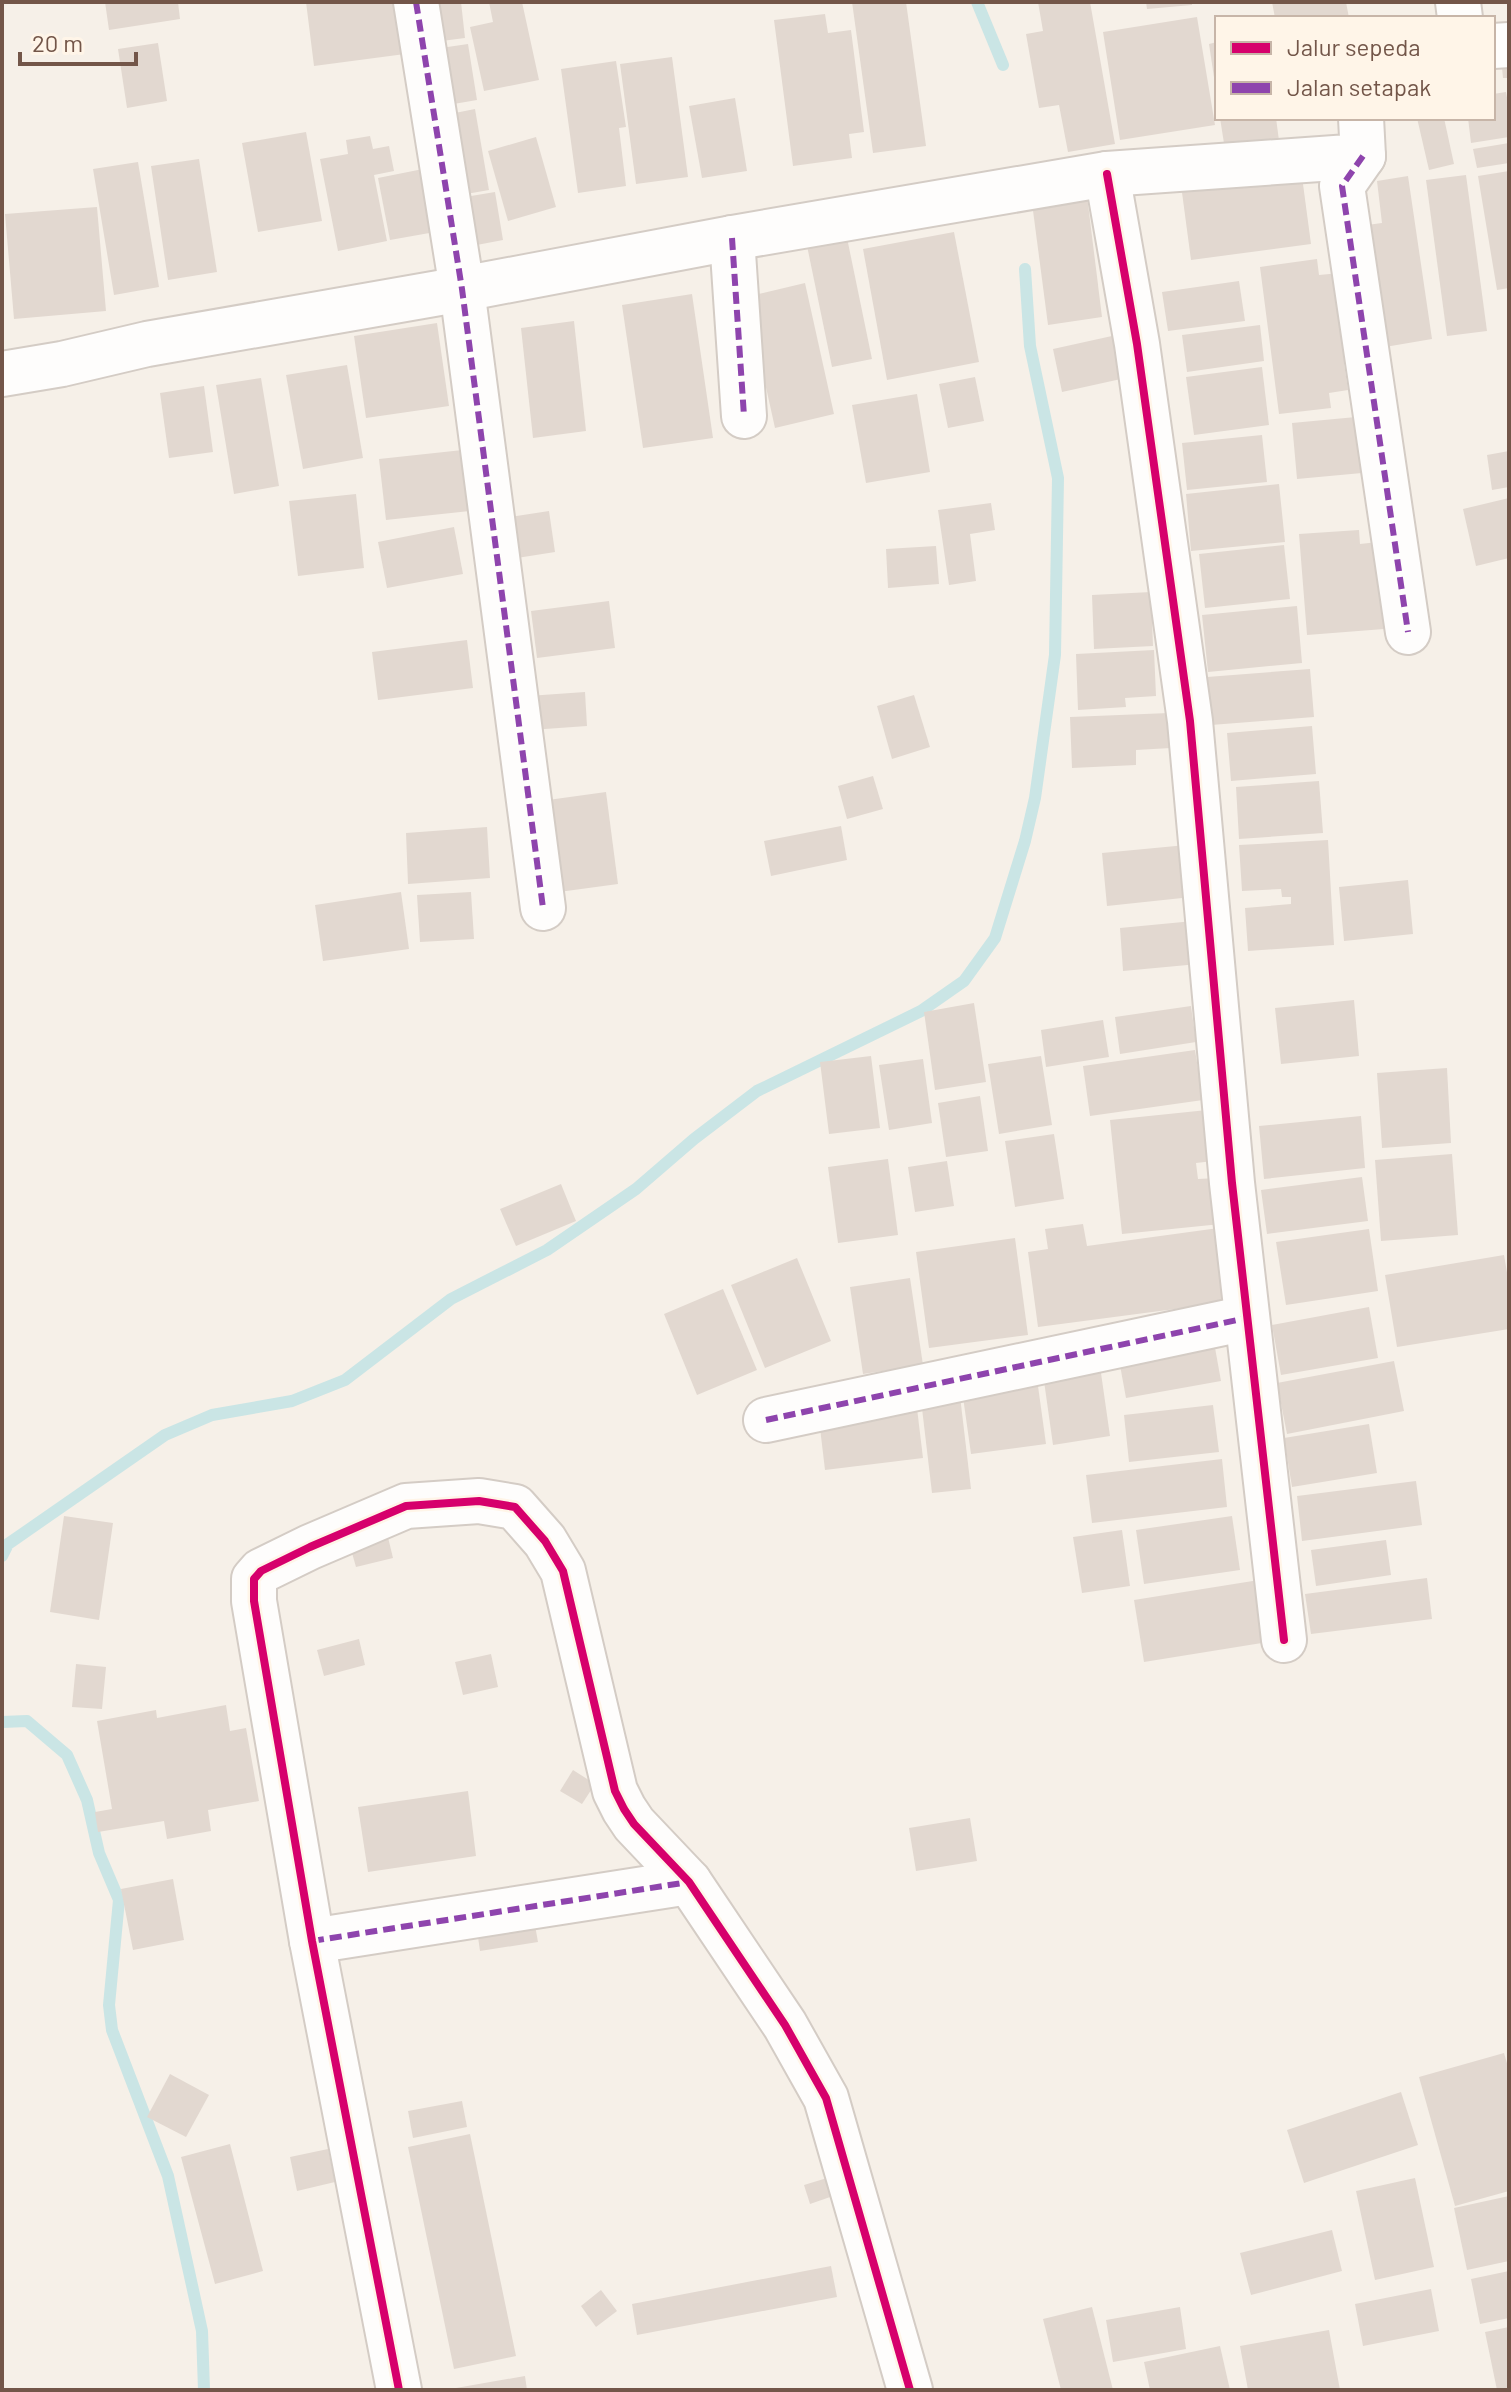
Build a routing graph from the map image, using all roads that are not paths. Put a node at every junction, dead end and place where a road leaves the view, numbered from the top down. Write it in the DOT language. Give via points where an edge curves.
graph roads {
  1 [pos="416,2"];
  2 [pos="1362,137"];
  3 [pos="1107,174"];
  4 [pos="732,238"];
  5 [pos="462,289"];
  6 [pos="2,374"];
  7 [pos="744,416"];
  8 [pos="1408,632"];
  9 [pos="543,908"];
  10 [pos="1247,1318"];
  11 [pos="766,1420"];
  12 [pos="1284,1640"];
  13 [pos="689,1882"];
  14 [pos="312,1941"];
  15 [pos="399,2390"];
  16 [pos="910,2390"];
  1 -- 5 [label="street"];
  2 -- 3 [label="street"];
  2 -- 8 [label="street" via="1342,186"];
  3 -- 4 [label="street"];
  3 -- 10 [label="street" via="1137,344 1190,721"];
  4 -- 5 [label="street"];
  4 -- 7 [label="street"];
  5 -- 6 [label="street"];
  5 -- 9 [label="street"];
  10 -- 11 [label="street"];
  10 -- 12 [label="street"];
  13 -- 14 [label="street"];
  13 -- 14 [label="street" via="634,1824 615,1791 563,1571 545,1541 515,1507 479,1501 406,1506 310,1547 254,1579"];
  13 -- 16 [label="street" via="785,2025 826,2098"];
  14 -- 15 [label="street"];
}
